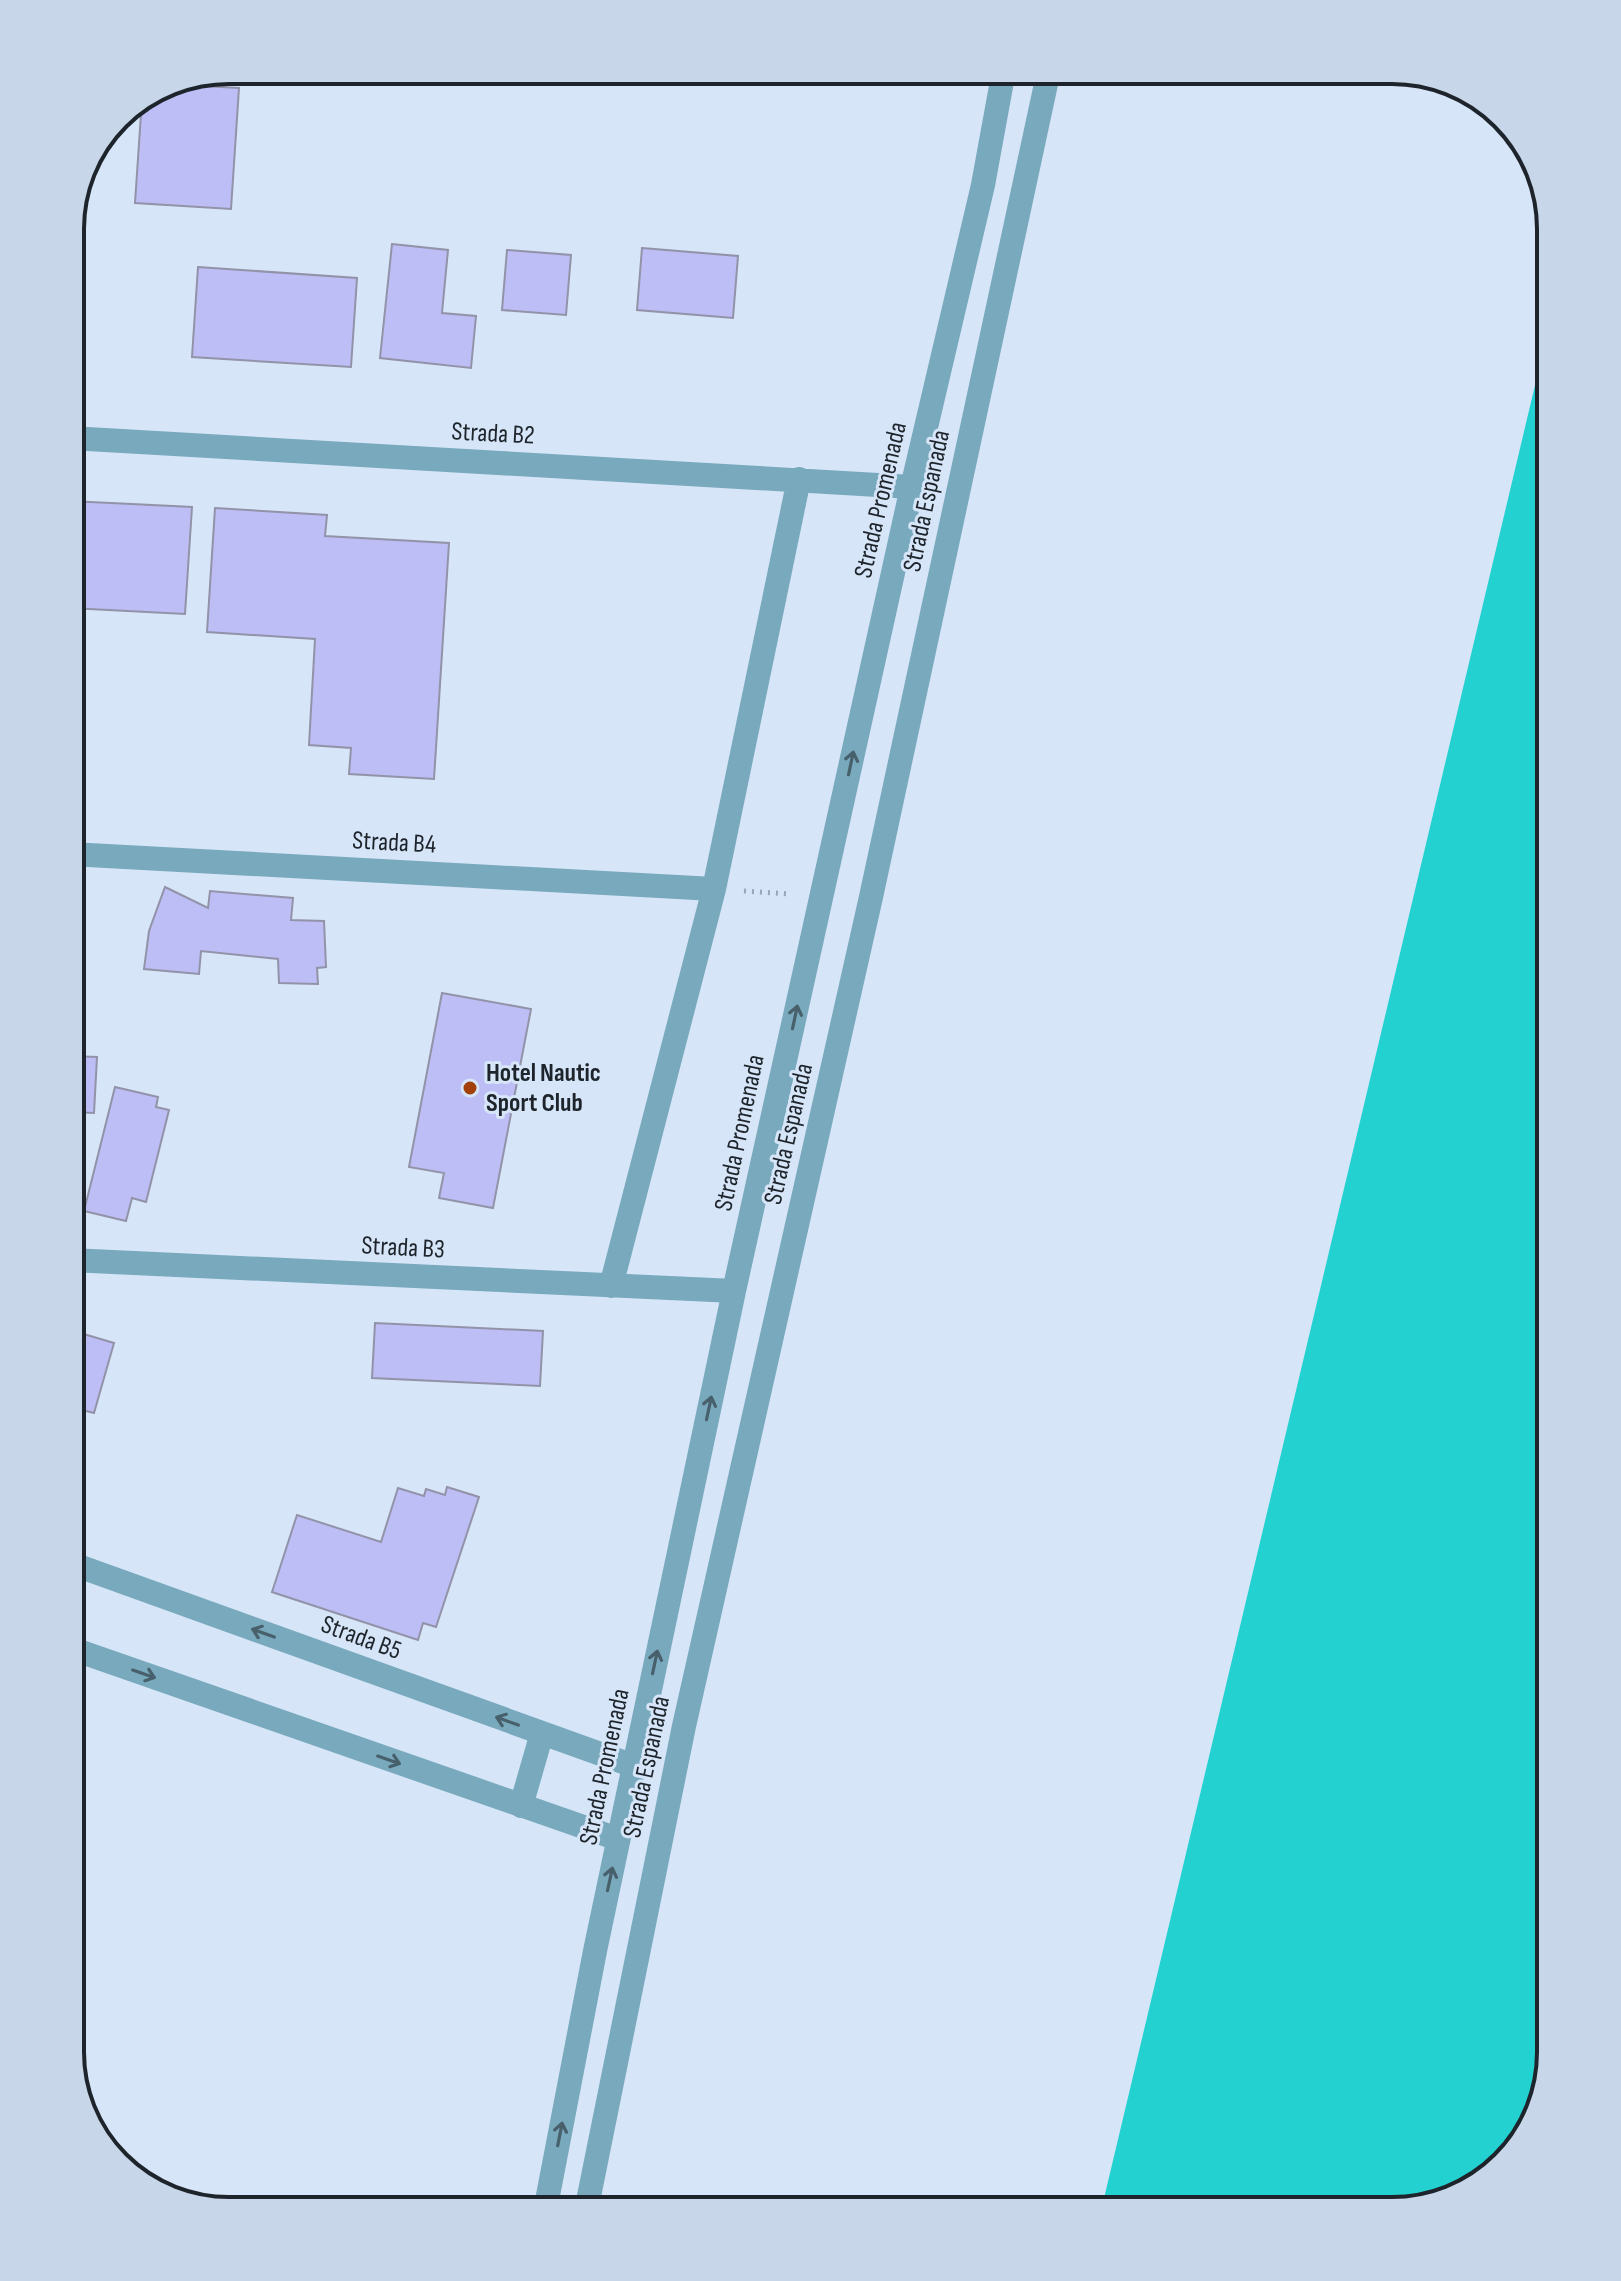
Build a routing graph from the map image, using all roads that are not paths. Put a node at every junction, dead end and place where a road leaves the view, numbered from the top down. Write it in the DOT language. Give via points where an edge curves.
graph roads {
  1 [pos="1001,84"];
  2 [pos="1046,84"];
  3 [pos="84,439"];
  4 [pos="799,479"];
  5 [pos="912,487"];
  6 [pos="84,855"];
  7 [pos="714,889"];
  8 [pos="84,1261"];
  9 [pos="611,1286"];
  10 [pos="734,1291"];
  11 [pos="84,1568"];
  12 [pos="84,1653"];
  13 [pos="542,1733"];
  14 [pos="634,1766"];
  15 [pos="521,1806"];
  16 [pos="618,1839"];
  17 [pos="548,2197"];
  18 [pos="589,2197"];
  1 -- 5 [label="street, Strada Promenada" via="983,185"];
  2 -- 18 [label="street, Strada Espanada" via="871,897 684,1726"];
  3 -- 4 [label="street, Strada B2"];
  4 -- 5 [label="street, Strada B2"];
  4 -- 7 [label="street"];
  10 -- 5 [label="street, Strada Promenada, one-way"];
  6 -- 7 [label="street, Strada B4"];
  7 -- 9 [label="street"];
  8 -- 9 [label="street, Strada B3"];
  9 -- 10 [label="street, Strada B3"];
  14 -- 10 [label="street, Strada Promenada, one-way"];
  13 -- 11 [label="street, Strada B5, one-way"];
  12 -- 15 [label="street, one-way"];
  13 -- 14 [label="street, Strada B5"];
  13 -- 15 [label="street"];
  14 -- 16 [label="street, Strada Promenada"];
  15 -- 16 [label="street"];
  17 -- 16 [label="street, Strada Promenada, one-way"];
}
